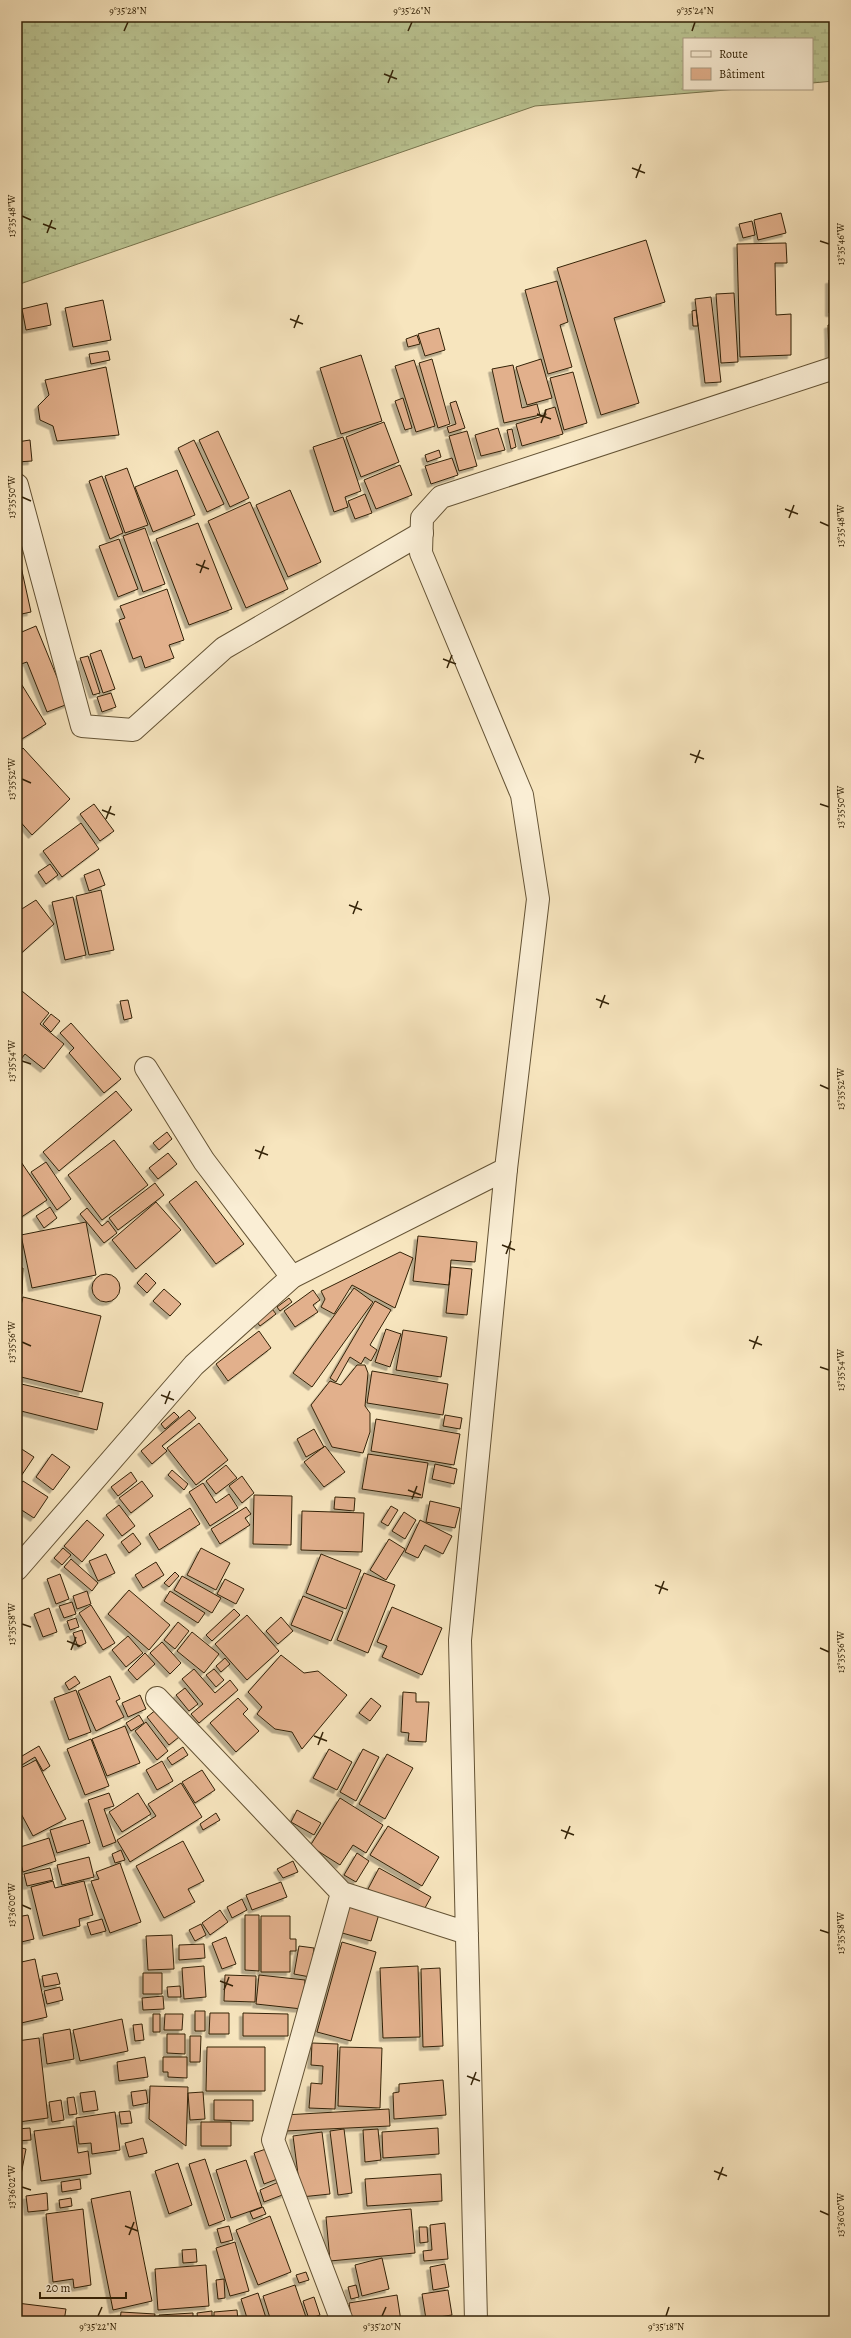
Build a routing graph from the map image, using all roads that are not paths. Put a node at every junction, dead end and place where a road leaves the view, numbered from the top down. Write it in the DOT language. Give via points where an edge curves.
graph roads {
  1 [pos="834,368"];
  2 [pos="17,485"];
  3 [pos="422,533"];
  4 [pos="146,1068"];
  5 [pos="506,1169"];
  6 [pos="292,1277"];
  7 [pos="17,1569"];
  8 [pos="157,1698"];
  9 [pos="342,1892"];
  10 [pos="467,1933"];
  11 [pos="342,2321"];
  12 [pos="476,2321"];
  1 -- 3 [label="street" via="441,497 422,518"];
  2 -- 3 [label="street" via="82,726 133,730 224,648"];
  3 -- 5 [label="street" via="421,553 522,795 538,899"];
  4 -- 6 [label="street" via="204,1161"];
  5 -- 6 [label="street"];
  5 -- 10 [label="street" via="460,1640"];
  6 -- 7 [label="street" via="194,1365"];
  8 -- 9 [label="street"];
  9 -- 10 [label="street"];
  9 -- 11 [label="street" via="273,2140"];
  10 -- 12 [label="street"];
}
